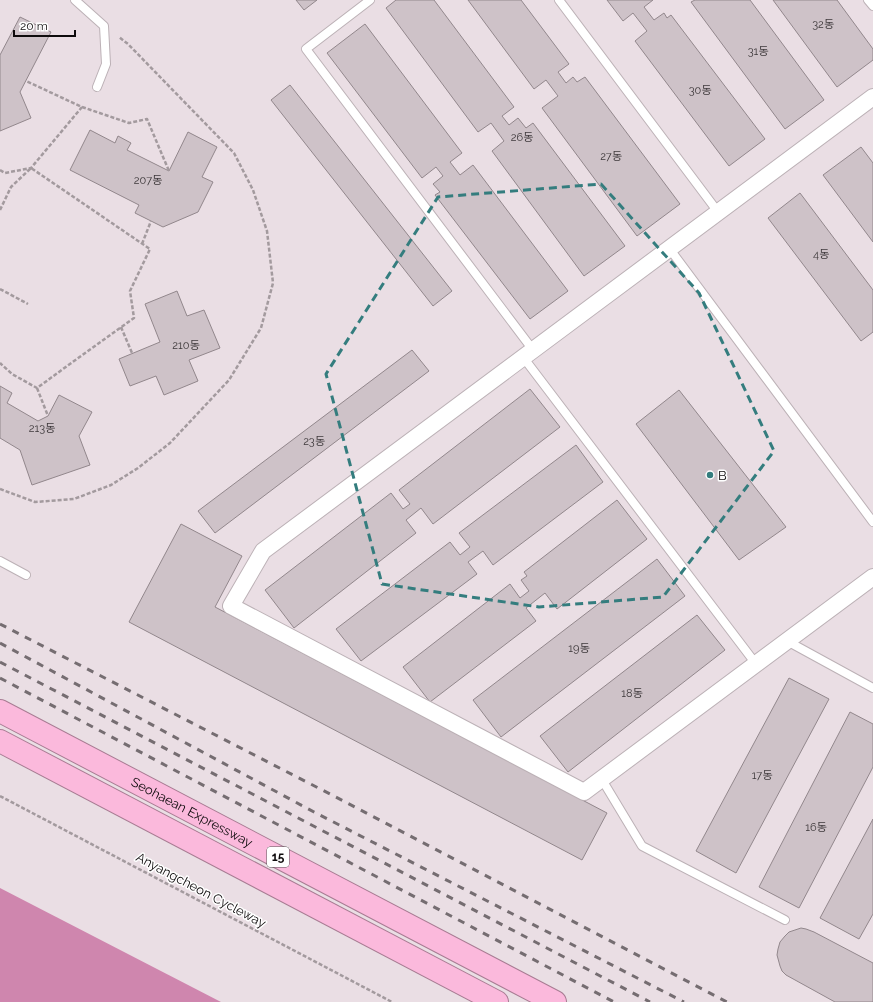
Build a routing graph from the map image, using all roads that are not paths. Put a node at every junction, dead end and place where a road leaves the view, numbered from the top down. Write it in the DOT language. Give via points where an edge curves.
graph roads {
  1 [pos="75,0"];
  2 [pos="370,0"];
  3 [pos="559,0"];
  4 [pos="868,0"];
  5 [pos="873,6"];
  6 [pos="97,87"];
  7 [pos="873,96"];
  8 [pos="718,212"];
  9 [pos="669,248"];
  10 [pos="528,354"];
  11 [pos="873,522"];
  12 [pos="0,561"];
  13 [pos="26,574"];
  14 [pos="873,577"];
  15 [pos="787,641"];
  16 [pos="756,664"];
  17 [pos="873,688"];
  18 [pos="0,711"];
  19 [pos="0,741"];
  20 [pos="601,778"];
  21 [pos="786,920"];
  22 [pos="497,1002"];
  23 [pos="555,1002"];
  1 -- 6 [label="lane" via="104,26 106,64"];
  2 -- 10 [label="lane" via="306,49"];
  3 -- 8 [label="lane"];
  4 -- 5 [label="lane"];
  7 -- 8 [label="street"];
  8 -- 9 [label="street"];
  9 -- 10 [label="street"];
  9 -- 11 [label="lane"];
  10 -- 16 [label="lane"];
  10 -- 20 [label="street" via="263,551 231,606 584,792"];
  12 -- 13 [label="lane"];
  14 -- 15 [label="street"];
  15 -- 16 [label="street"];
  15 -- 17 [label="lane"];
  16 -- 20 [label="street"];
  18 -- 23 [label="highway, Seohaean Expressway / 15"];
  19 -- 22 [label="highway, Seohaean Expressway / 15"];
  20 -- 21 [label="lane" via="642,846"];
}
